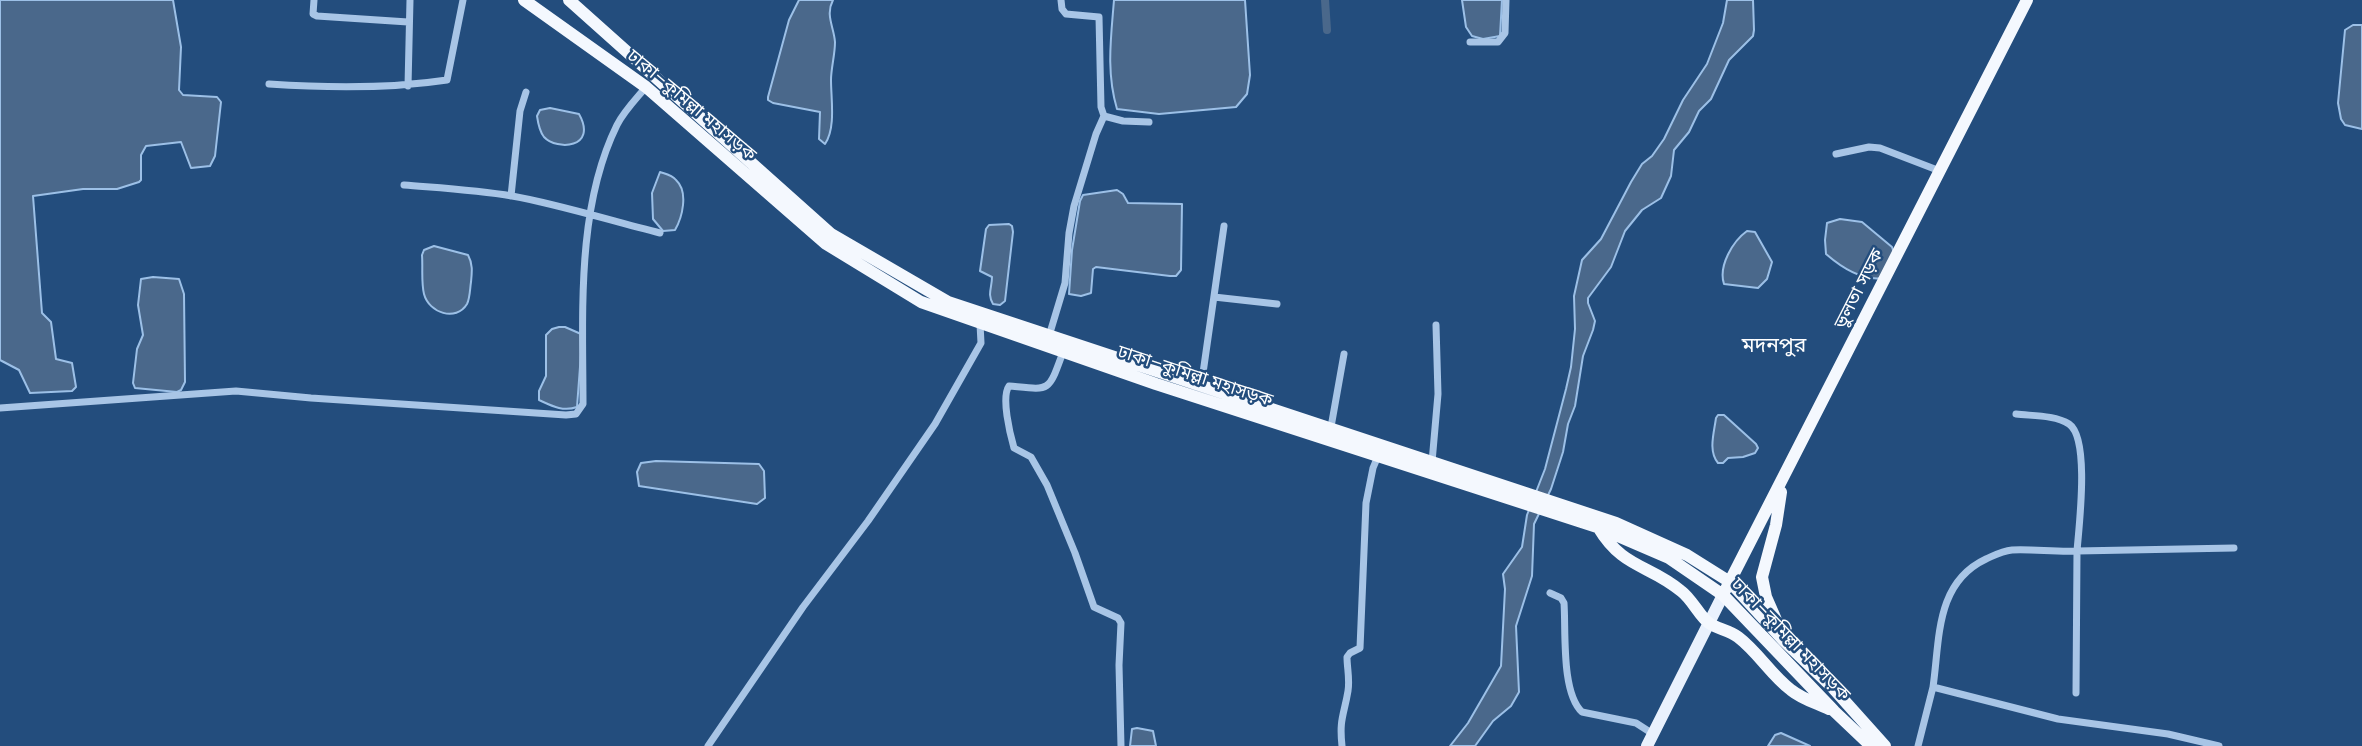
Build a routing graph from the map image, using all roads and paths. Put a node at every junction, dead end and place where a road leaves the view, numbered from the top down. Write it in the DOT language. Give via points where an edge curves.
graph roads {
  1 [pos="313,0"];
  2 [pos="410,0"];
  3 [pos="463,0"];
  4 [pos="524,0"];
  5 [pos="569,0"];
  6 [pos="1061,0"];
  7 [pos="1506,0"];
  8 [pos="2027,0"];
  9 [pos="408,22"];
  10 [pos="1470,42"];
  11 [pos="269,84"];
  12 [pos="408,86"];
  13 [pos="646,87"];
  14 [pos="526,92"];
  15 [pos="1104,116"];
  16 [pos="1149,122"];
  17 [pos="1836,154"];
  18 [pos="1940,171"];
  19 [pos="404,185"];
  20 [pos="511,196"];
  21 [pos="591,215"];
  22 [pos="1224,226"];
  23 [pos="660,233"];
  24 [pos="1214,297"];
  25 [pos="1277,304"];
  26 [pos="980,324"];
  27 [pos="1436,325"];
  28 [pos="1049,336"];
  29 [pos="1063,352"];
  30 [pos="1344,354"];
  31 [pos="1201,387"];
  32 [pos="0,408"];
  33 [pos="2016,414"];
  34 [pos="1332,427"];
  35 [pos="1378,456"];
  36 [pos="1432,462"];
  37 [pos="1782,481"];
  38 [pos="1512,494"];
  39 [pos="1552,507"];
  40 [pos="1597,527"];
  41 [pos="2234,548"];
  42 [pos="2077,551"];
  43 [pos="1727,588"];
  44 [pos="1550,593"];
  45 [pos="1708,623"];
  46 [pos="1784,641"];
  47 [pos="1933,687"];
  48 [pos="2076,693"];
  49 [pos="1834,711"];
  50 [pos="1650,740"];
  51 [pos="708,746"];
  52 [pos="1121,746"];
  53 [pos="1342,746"];
  54 [pos="1871,746"];
  55 [pos="1885,746"];
  56 [pos="1917,746"];
  57 [pos="2219,746"];
  1 -- 9 [label="street" via="317,16"];
  2 -- 9 [label="street"];
  3 -- 12 [label="street" via="447,80"];
  4 -- 13 [label="highway, ঢাকা–কুমিল্লা মহাসড়ক"];
  5 -- 28 [label="highway, ঢাকা–কুমিল্লা মহাসড়ক" via="831,234 948,302"];
  6 -- 15 [label="street" via="1066,14 1099,17"];
  7 -- 10 [label="street" via="1505,33 1499,41"];
  8 -- 18 [label="highway, ভুলতা সড়ক"];
  9 -- 12 [label="street"];
  11 -- 12 [label="street"];
  13 -- 21 [label="street" via="618,123 601,167"];
  13 -- 26 [label="highway, ঢাকা–কুমিল্লা মহাসড়ক" via="826,244 921,302"];
  14 -- 20 [label="street"];
  15 -- 16 [label="street"];
  15 -- 28 [label="street" via="1072,213 1065,283"];
  17 -- 18 [label="street" via="1869,146"];
  18 -- 37 [label="highway, ভুলতা সড়ক"];
  19 -- 20 [label="street"];
  20 -- 21 [label="street"];
  21 -- 23 [label="street"];
  21 -- 32 [label="street" via="583,285 583,404 576,414 236,390"];
  22 -- 24 [label="street"];
  24 -- 25 [label="street"];
  24 -- 31 [label="street"];
  26 -- 29 [label="highway, ঢাকা–কুমিল্লা মহাসড়ক"];
  26 -- 51 [label="street" via="981,344 935,424"];
  27 -- 36 [label="street" via="1438,394"];
  28 -- 31 [label="highway, ঢাকা–কুমিল্লা মহাসড়ক"];
  29 -- 35 [label="highway, ঢাকা–কুমিল্লা মহাসড়ক"];
  29 -- 52 [label="street" via="1048,386 1009,386 1005,404 1014,448 1031,457 1047,485 1094,607 1121,623"];
  30 -- 34 [label="street"];
  31 -- 34 [label="highway, ঢাকা–কুমিল্লা মহাসড়ক"];
  33 -- 42 [label="street" via="2061,420 2077,431 2082,477"];
  34 -- 36 [label="highway, ঢাকা–কুমিল্লা মহাসড়ক"];
  35 -- 38 [label="highway, ঢাকা–কুমিল্লা মহাসড়ক"];
  35 -- 53 [label="street" via="1365,515 1360,648 1348,657"];
  36 -- 38 [label="highway, ঢাকা–কুমিল্লা মহাসড়ক"];
  37 -- 43 [label="highway, ভুলতা সড়ক"];
  37 -- 46 [label="highway" via="1762,577"];
  38 -- 39 [label="highway, ঢাকা–কুমিল্লা মহাসড়ক"];
  39 -- 40 [label="highway, ঢাকা–কুমিল্লা মহাসড়ক"];
  39 -- 43 [label="highway, ঢাকা–কুমিল্লা মহাসড়ক" via="1616,523 1687,555"];
  40 -- 43 [label="highway, ঢাকা–কুমিল্লা মহাসড়ক"];
  40 -- 45 [label="highway" via="1621,556 1679,589"];
  41 -- 42 [label="street"];
  42 -- 47 [label="street" via="2001,552 1964,573 1943,611"];
  42 -- 48 [label="street"];
  43 -- 45 [label="main road"];
  43 -- 46 [label="highway, ঢাকা–কুমিল্লা মহাসড়ক"];
  43 -- 49 [label="highway, ঢাকা–কুমিল্লা মহাসড়ক"];
  44 -- 50 [label="street" via="1564,603 1568,676 1577,707 1582,712 1636,723"];
  45 -- 49 [label="highway" via="1740,639 1789,689"];
  45 -- 50 [label="main road"];
  46 -- 55 [label="highway, ঢাকা–কুমিল্লা মহাসড়ক"];
  47 -- 56 [label="street"];
  47 -- 57 [label="street" via="2058,719"];
  49 -- 54 [label="highway, ঢাকা–কুমিল্লা মহাসড়ক"];
}
